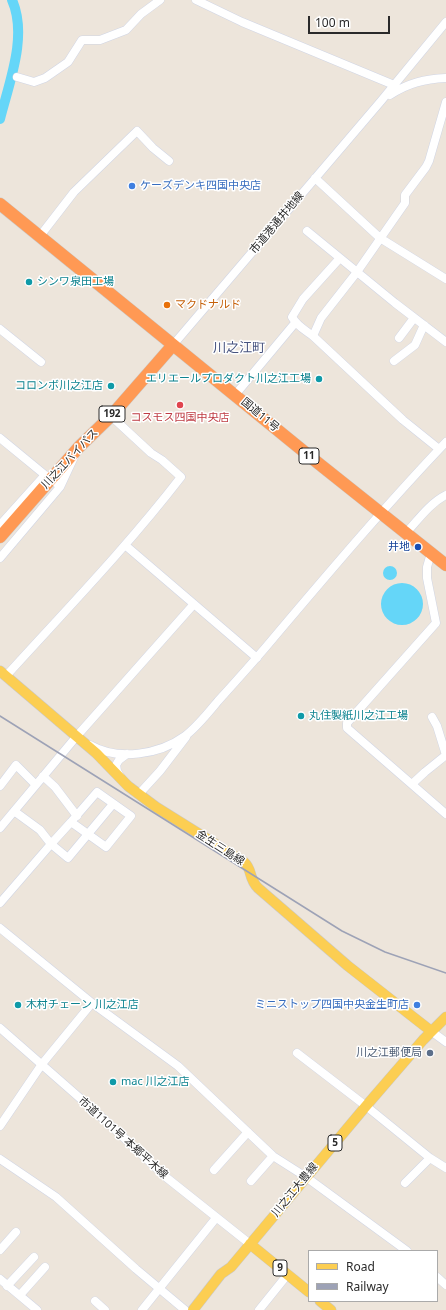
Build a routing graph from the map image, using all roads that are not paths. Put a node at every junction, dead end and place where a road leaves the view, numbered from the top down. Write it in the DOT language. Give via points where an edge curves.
graph roads {
  1 [pos="160,0"];
  2 [pos="196,0"];
  3 [pos="446,22"];
  4 [pos="17,77"];
  5 [pos="446,78"];
  6 [pos="394,85"];
  7 [pos="381,102"];
  8 [pos="446,102"];
  9 [pos="169,161"];
  10 [pos="315,178"];
  11 [pos="0,204"];
  12 [pos="307,231"];
  13 [pos="40,236"];
  14 [pos="380,238"];
  15 [pos="340,258"];
  16 [pos="357,272"];
  17 [pos="446,279"];
  18 [pos="414,318"];
  19 [pos="296,323"];
  20 [pos="424,325"];
  21 [pos="0,329"];
  22 [pos="313,336"];
  23 [pos="399,338"];
  24 [pos="446,342"];
  25 [pos="173,345"];
  26 [pos="394,361"];
  27 [pos="41,362"];
  28 [pos="236,395"];
  29 [pos="111,416"];
  30 [pos="0,438"];
  31 [pos="446,442"];
  32 [pos="439,450"];
  33 [pos="52,480"];
  34 [pos="446,496"];
  35 [pos="381,513"];
  36 [pos="0,525"];
  37 [pos="406,533"];
  38 [pos="0,537"];
  39 [pos="125,545"];
  40 [pos="431,553"];
  41 [pos="0,558"];
  42 [pos="446,565"];
  43 [pos="194,604"];
  44 [pos="257,658"];
  45 [pos="3,674"];
  46 [pos="432,717"];
  47 [pos="193,728"];
  48 [pos="78,739"];
  49 [pos="116,753"];
  50 [pos="127,754"];
  51 [pos="110,766"];
  52 [pos="43,776"];
  53 [pos="121,778"];
  54 [pos="412,784"];
  55 [pos="36,785"];
  56 [pos="0,786"];
  57 [pos="139,794"];
  58 [pos="114,804"];
  59 [pos="14,811"];
  60 [pos="446,814"];
  61 [pos="74,819"];
  62 [pos="1,826"];
  63 [pos="88,834"];
  64 [pos="51,844"];
  65 [pos="0,903"];
  66 [pos="0,928"];
  67 [pos="92,1003"];
  68 [pos="446,1017"];
  69 [pos="0,1028"];
  70 [pos="431,1031"];
  71 [pos="446,1042"];
  72 [pos="297,1053"];
  73 [pos="42,1064"];
  74 [pos="366,1106"];
  75 [pos="0,1126"];
  76 [pos="248,1132"];
  77 [pos="273,1156"];
  78 [pos="430,1158"];
  79 [pos="0,1159"];
  80 [pos="446,1168"];
  81 [pos="214,1170"];
  82 [pos="306,1177"];
  83 [pos="251,1181"];
  84 [pos="405,1183"];
  85 [pos="216,1218"];
  86 [pos="16,1232"];
  87 [pos="250,1244"];
  88 [pos="0,1250"];
  89 [pos="406,1250"];
  90 [pos="34,1257"];
  91 [pos="45,1267"];
  92 [pos="288,1274"];
  93 [pos="438,1278"];
  94 [pos="0,1279"];
  95 [pos="446,1285"];
  96 [pos="7,1286"];
  97 [pos="159,1289"];
  98 [pos="308,1291"];
  99 [pos="20,1295"];
  100 [pos="94,1301"];
  101 [pos="321,1302"];
  102 [pos="37,1310"];
  103 [pos="105,1310"];
  104 [pos="142,1310"];
  105 [pos="185,1310"];
  106 [pos="193,1310"];
  107 [pos="259,1310"];
  108 [pos="331,1310"];
  1 -- 4 [label="street" via="141,14 126,30 100,40 82,40 68,62 45,78 34,82"];
  2 -- 6 [label="street" via="242,22"];
  3 -- 6 [label="street, 市道港通井地線"];
  5 -- 7 [label="street, 市道港通井地線" via="416,82 399,89"];
  6 -- 7 [label="street, 市道港通井地線"];
  7 -- 10 [label="street, 市道港通井地線"];
  8 -- 14 [label="street" via="429,161 405,194 406,203"];
  9 -- 13 [label="street" via="137,131 74,192"];
  10 -- 14 [label="street"];
  10 -- 25 [label="street, 市道港通井地線"];
  11 -- 13 [label="highway, 国道11号 / 11"];
  12 -- 15 [label="street"];
  13 -- 25 [label="highway, 国道11号 / 11"];
  14 -- 16 [label="street"];
  14 -- 17 [label="street"];
  15 -- 16 [label="street"];
  15 -- 19 [label="street" via="298,306 292,317"];
  16 -- 18 [label="street"];
  16 -- 22 [label="street" via="321,318"];
  18 -- 20 [label="street"];
  18 -- 23 [label="street"];
  19 -- 22 [label="street"];
  19 -- 28 [label="street"];
  20 -- 24 [label="street"];
  20 -- 26 [label="street" via="415,344"];
  21 -- 27 [label="street"];
  22 -- 32 [label="street"];
  25 -- 28 [label="highway, 国道11号 / 11"];
  25 -- 29 [label="highway, 川之江バイパス / 192"];
  28 -- 35 [label="highway, 国道11号 / 11"];
  29 -- 33 [label="highway, 川之江バイパス / 192" via="79,447"];
  29 -- 39 [label="street" via="181,477"];
  30 -- 33 [label="street"];
  31 -- 32 [label="street"];
  32 -- 35 [label="street"];
  33 -- 36 [label="street"];
  33 -- 38 [label="highway, 川之江バイパス / 192"];
  33 -- 41 [label="street"];
  34 -- 37 [label="street" via="431,506"];
  35 -- 37 [label="highway, 国道11号 / 11"];
  35 -- 44 [label="street"];
  37 -- 40 [label="highway, 国道11号 / 11"];
  39 -- 43 [label="street"];
  39 -- 45 [label="street"];
  40 -- 42 [label="highway, 国道11号 / 11"];
  40 -- 54 [label="street" via="427,578 436,623 347,723 347,728"];
  43 -- 44 [label="street"];
  43 -- 48 [label="street"];
  44 -- 47 [label="street"];
  45 -- 48 [label="main road, 金生三島線"];
  46 -- 54 [label="street" via="446,755"];
  47 -- 50 [label="street" via="177,741 155,750"];
  47 -- 57 [label="street"];
  48 -- 49 [label="street" via="94,748"];
  48 -- 51 [label="main road, 金生三島線"];
  48 -- 52 [label="street"];
  49 -- 50 [label="street"];
  49 -- 51 [label="street" via="109,760"];
  50 -- 53 [label="street" via="116,765"];
  51 -- 53 [label="main road, 金生三島線"];
  52 -- 55 [label="street"];
  52 -- 61 [label="street" via="55,787"];
  53 -- 57 [label="main road, 金生三島線"];
  54 -- 60 [label="street"];
  55 -- 56 [label="street" via="16,765"];
  55 -- 59 [label="street"];
  57 -- 70 [label="main road, 金生三島線" via="244,862 253,883 258,888 348,966"];
  58 -- 61 [label="street" via="97,792"];
  58 -- 63 [label="street"];
  58 -- 63 [label="street" via="131,816 106,847"];
  59 -- 62 [label="street"];
  59 -- 64 [label="street" via="40,830"];
  61 -- 63 [label="street"];
  61 -- 64 [label="street"];
  63 -- 64 [label="street" via="68,858"];
  64 -- 65 [label="street"];
  66 -- 67 [label="street"];
  67 -- 73 [label="street"];
  67 -- 76 [label="street" via="178,1066"];
  68 -- 70 [label="main road, 川之江大豊線 / 5"];
  69 -- 73 [label="street, 市道1101号 本郷平木線"];
  70 -- 71 [label="street"];
  70 -- 74 [label="main road, 川之江大豊線 / 5"];
  72 -- 74 [label="street"];
  73 -- 75 [label="street"];
  73 -- 85 [label="street, 市道1101号 本郷平木線" via="167,1178"];
  74 -- 78 [label="street"];
  74 -- 82 [label="main road, 川之江大豊線 / 5"];
  76 -- 77 [label="street"];
  76 -- 81 [label="street"];
  77 -- 82 [label="street"];
  77 -- 83 [label="street"];
  78 -- 80 [label="street"];
  78 -- 84 [label="street"];
  79 -- 97 [label="street" via="56,1197"];
  82 -- 87 [label="main road, 川之江大豊線 / 5"];
  82 -- 89 [label="street"];
  85 -- 87 [label="street, 市道1101号 本郷平木線"];
  85 -- 97 [label="street"];
  86 -- 88 [label="street"];
  87 -- 92 [label="main road, 9"];
  87 -- 106 [label="main road, 川之江大豊線 / 5" via="231,1267 221,1274"];
  90 -- 96 [label="street"];
  91 -- 99 [label="street"];
  92 -- 98 [label="main road, 9"];
  92 -- 107 [label="street"];
  93 -- 95 [label="street"];
  94 -- 96 [label="street"];
  96 -- 99 [label="street"];
  97 -- 104 [label="street"];
  97 -- 105 [label="street"];
  99 -- 102 [label="street"];
  100 -- 103 [label="street"];
  101 -- 108 [label="main road"];
}
